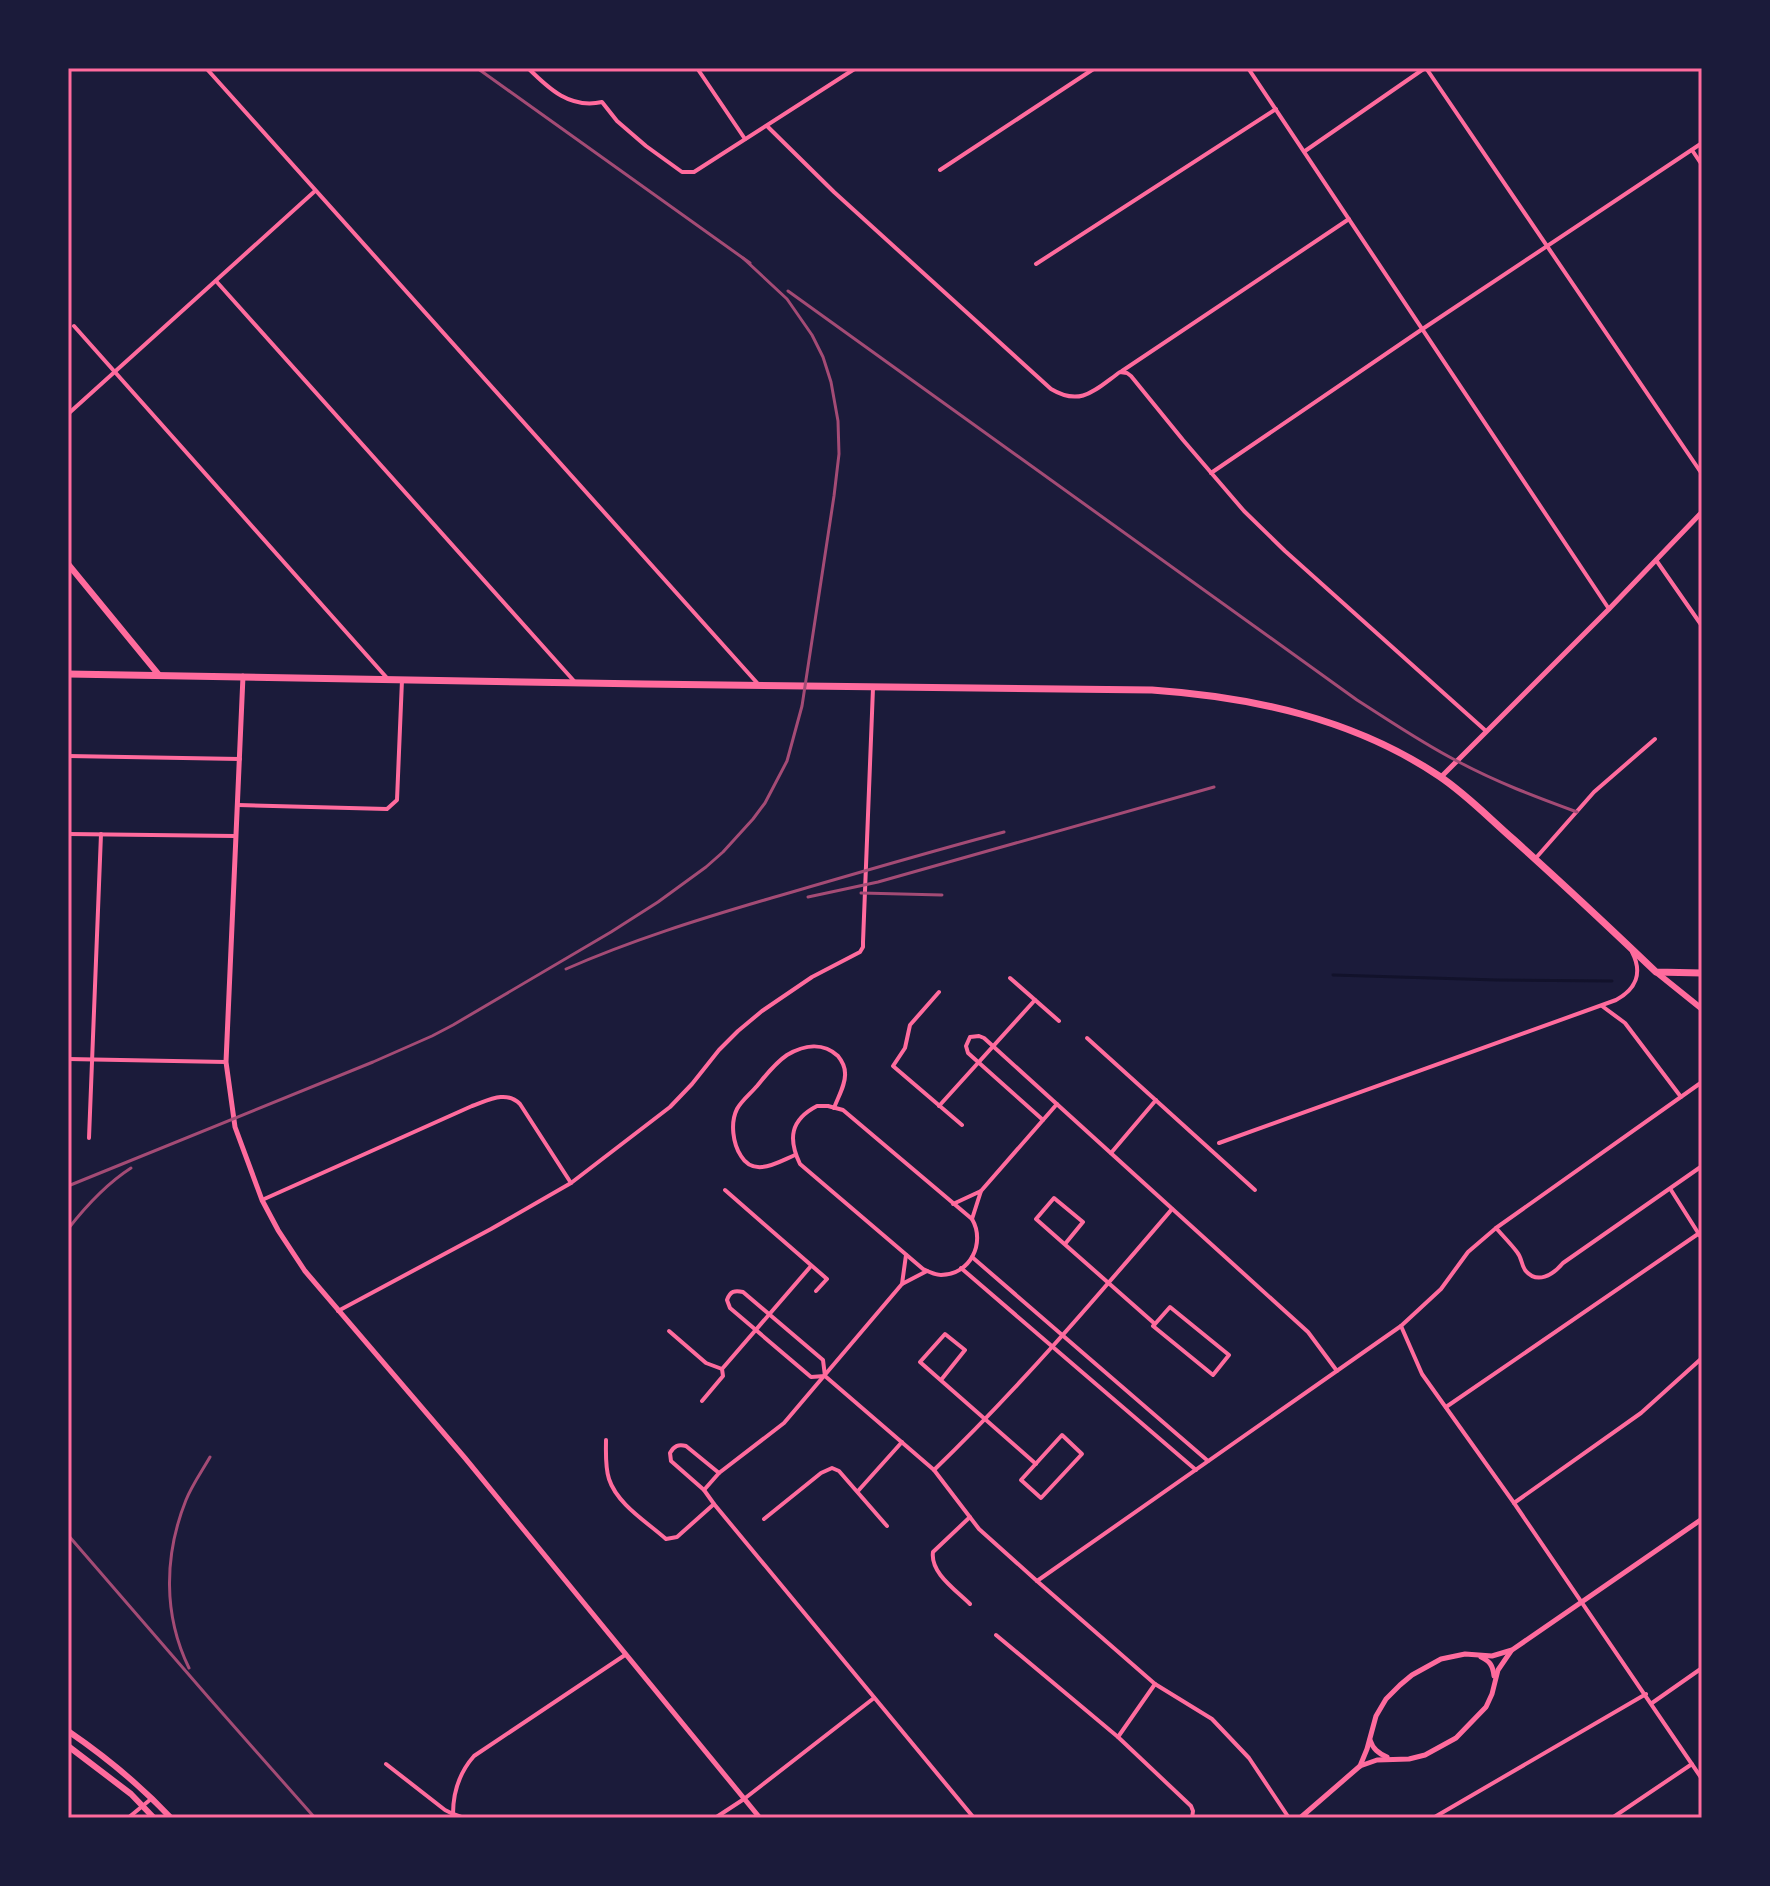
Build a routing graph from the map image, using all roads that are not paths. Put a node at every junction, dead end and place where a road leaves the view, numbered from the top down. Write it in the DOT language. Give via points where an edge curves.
graph roads {
  1 [pos="206,68"];
  2 [pos="528,68"];
  3 [pos="697,68"];
  4 [pos="856,68"];
  5 [pos="1095,68"];
  6 [pos="1248,68"];
  7 [pos="1425,68"];
  8 [pos="1276,109"];
  9 [pos="767,126"];
  10 [pos="745,139"];
  11 [pos="1702,143"];
  12 [pos="1692,149"];
  13 [pos="1304,151"];
  14 [pos="1702,165"];
  15 [pos="940,170"];
  16 [pos="315,191"];
  17 [pos="1349,219"];
  18 [pos="1546,247"];
  19 [pos="1036,264"];
  20 [pos="216,281"];
  21 [pos="74,326"];
  22 [pos="1421,330"];
  23 [pos="115,372"];
  24 [pos="1120,372"];
  25 [pos="68,414"];
  26 [pos="1211,473"];
  27 [pos="1702,474"];
  28 [pos="1702,512"];
  29 [pos="1656,560"];
  30 [pos="68,564"];
  31 [pos="1609,609"];
  32 [pos="1702,626"];
  33 [pos="68,674"];
  34 [pos="159,675"];
  35 [pos="243,676"];
  36 [pos="389,680"];
  37 [pos="402,680"];
  38 [pos="575,683"];
  39 [pos="759,685"];
  40 [pos="873,686"];
  41 [pos="1486,731"];
  42 [pos="1655,739"];
  43 [pos="68,756"];
  44 [pos="240,759"];
  45 [pos="1441,777"];
  46 [pos="238,805"];
  47 [pos="68,834"];
  48 [pos="101,834"];
  49 [pos="235,836"];
  50 [pos="1535,859"];
  51 [pos="1629,946"];
  52 [pos="1656,972"];
  53 [pos="1702,973"];
  54 [pos="1010,978"];
  55 [pos="939,992"];
  56 [pos="1035,1000"];
  57 [pos="1602,1006"];
  58 [pos="1702,1009"];
  59 [pos="1059,1021"];
  60 [pos="1087,1038"];
  61 [pos="993,1046"];
  62 [pos="68,1059"];
  63 [pos="92,1059"];
  64 [pos="226,1062"];
  65 [pos="979,1062"];
  66 [pos="1702,1082"];
  67 [pos="1681,1097"];
  68 [pos="1156,1100"];
  69 [pos="1057,1104"];
  70 [pos="939,1106"];
  71 [pos="834,1108"];
  72 [pos="1043,1120"];
  73 [pos="962,1125"];
  74 [pos="89,1138"];
  75 [pos="1219,1143"];
  76 [pos="1111,1153"];
  77 [pos="795,1155"];
  78 [pos="1702,1166"];
  79 [pos="571,1183"];
  80 [pos="725,1190"];
  81 [pos="1255,1190"];
  82 [pos="1670,1190"];
  83 [pos="981,1191"];
  84 [pos="262,1200"];
  85 [pos="953,1204"];
  86 [pos="1173,1209"];
  87 [pos="972,1219"];
  88 [pos="1496,1228"];
  89 [pos="1700,1236"];
  90 [pos="1065,1244"];
  91 [pos="906,1255"];
  92 [pos="972,1257"];
  93 [pos="811,1266"];
  94 [pos="961,1268"];
  95 [pos="927,1271"];
  96 [pos="1109,1283"];
  97 [pos="902,1284"];
  98 [pos="816,1291"];
  99 [pos="338,1311"];
  100 [pos="770,1314"];
  101 [pos="1155,1324"];
  102 [pos="1401,1326"];
  103 [pos="755,1330"];
  104 [pos="669,1331"];
  105 [pos="1063,1336"];
  106 [pos="1053,1346"];
  107 [pos="1702,1358"];
  108 [pos="722,1369"];
  109 [pos="1337,1371"];
  110 [pos="825,1376"];
  111 [pos="941,1380"];
  112 [pos="702,1401"];
  113 [pos="1446,1407"];
  114 [pos="987,1420"];
  115 [pos="606,1440"];
  116 [pos="902,1442"];
  117 [pos="1208,1461"];
  118 [pos="1036,1464"];
  119 [pos="934,1470"];
  120 [pos="1196,1470"];
  121 [pos="719,1473"];
  122 [pos="704,1490"];
  123 [pos="857,1492"];
  124 [pos="1514,1503"];
  125 [pos="714,1504"];
  126 [pos="970,1517"];
  127 [pos="764,1519"];
  128 [pos="1702,1519"];
  129 [pos="887,1526"];
  130 [pos="1037,1581"];
  131 [pos="1581,1601"];
  132 [pos="970,1604"];
  133 [pos="996,1635"];
  134 [pos="1512,1650"];
  135 [pos="625,1655"];
  136 [pos="1477,1655"];
  137 [pos="1702,1668"];
  138 [pos="1495,1681"];
  139 [pos="1155,1684"];
  140 [pos="1646,1694"];
  141 [pos="874,1698"];
  142 [pos="1652,1703"];
  143 [pos="68,1731"];
  144 [pos="1118,1737"];
  145 [pos="1370,1739"];
  146 [pos="68,1746"];
  147 [pos="1391,1759"];
  148 [pos="386,1764"];
  149 [pos="1692,1764"];
  150 [pos="1360,1766"];
  151 [pos="1702,1779"];
  152 [pos="152,1798"];
  153 [pos="744,1799"];
  154 [pos="143,1806"];
  155 [pos="455,1816"];
  156 [pos="128,1818"];
  157 [pos="154,1818"];
  158 [pos="171,1818"];
  159 [pos="464,1818"];
  160 [pos="715,1818"];
  161 [pos="760,1818"];
  162 [pos="974,1818"];
  163 [pos="1192,1818"];
  164 [pos="1289,1818"];
  165 [pos="1300,1818"];
  166 [pos="1433,1818"];
  167 [pos="1612,1818"];
  1 -- 16 [label="street"];
  2 -- 10 [label="street" via="549,89 579,103 602,102 636,138 682,172 694,172"];
  3 -- 10 [label="street"];
  4 -- 9 [label="street"];
  5 -- 15 [label="street"];
  6 -- 8 [label="street"];
  7 -- 13 [label="street"];
  7 -- 18 [label="street"];
  8 -- 13 [label="street"];
  8 -- 19 [label="street"];
  9 -- 10 [label="street"];
  9 -- 24 [label="street" via="1051,389 1080,397"];
  11 -- 12 [label="street"];
  12 -- 14 [label="street"];
  12 -- 18 [label="street"];
  13 -- 17 [label="street"];
  16 -- 20 [label="street"];
  16 -- 39 [label="street"];
  17 -- 22 [label="street"];
  17 -- 24 [label="street"];
  18 -- 22 [label="street"];
  18 -- 27 [label="street"];
  20 -- 23 [label="street"];
  20 -- 38 [label="street"];
  21 -- 23 [label="street"];
  22 -- 26 [label="street"];
  22 -- 31 [label="street"];
  23 -- 25 [label="street"];
  23 -- 36 [label="street"];
  24 -- 26 [label="street" via="1134,379"];
  26 -- 41 [label="street" via="1285,551"];
  28 -- 29 [label="street"];
  29 -- 31 [label="street"];
  29 -- 32 [label="street"];
  30 -- 34 [label="main road"];
  31 -- 41 [label="street"];
  33 -- 34 [label="main road"];
  34 -- 35 [label="main road"];
  35 -- 36 [label="main road"];
  35 -- 44 [label="street"];
  36 -- 37 [label="main road"];
  37 -- 38 [label="main road"];
  37 -- 46 [label="street" via="397,800 387,809"];
  38 -- 39 [label="main road"];
  39 -- 40 [label="main road"];
  40 -- 45 [label="main road" via="1198,693 1325,721"];
  40 -- 79 [label="street" via="860,952 762,1011 670,1107"];
  41 -- 45 [label="street"];
  42 -- 50 [label="street" via="1594,792"];
  43 -- 44 [label="street"];
  44 -- 46 [label="street"];
  45 -- 50 [label="main road"];
  46 -- 49 [label="street"];
  47 -- 48 [label="street"];
  48 -- 49 [label="street"];
  48 -- 63 [label="street"];
  49 -- 64 [label="street"];
  50 -- 51 [label="main road"];
  51 -- 52 [label="main road"];
  51 -- 57 [label="street" via="1638,968 1633,985"];
  52 -- 53 [label="main road"];
  52 -- 58 [label="main road"];
  54 -- 56 [label="street"];
  55 -- 70 [label="street" via="910,1025 905,1048 893,1066"];
  56 -- 59 [label="street"];
  56 -- 61 [label="street"];
  57 -- 67 [label="street" via="1625,1023"];
  57 -- 75 [label="street"];
  60 -- 68 [label="street"];
  61 -- 65 [label="street"];
  61 -- 65 [label="street" via="979,1036 970,1037 966,1050"];
  61 -- 69 [label="street"];
  62 -- 63 [label="street"];
  63 -- 64 [label="street"];
  63 -- 74 [label="street"];
  64 -- 84 [label="street" via="235,1127"];
  65 -- 70 [label="street"];
  65 -- 72 [label="street"];
  66 -- 67 [label="street"];
  67 -- 88 [label="street"];
  68 -- 76 [label="street"];
  68 -- 81 [label="street"];
  69 -- 72 [label="street"];
  69 -- 76 [label="street"];
  70 -- 73 [label="street"];
  71 -- 77 [label="street" via="817,1106 806,1112 792,1136"];
  71 -- 77 [label="street" via="844,1084 842,1061 824,1047 811,1046 778,1062 738,1107 734,1135 744,1161 765,1168"];
  71 -- 85 [label="street" via="843,1110"];
  72 -- 83 [label="street"];
  76 -- 86 [label="street"];
  77 -- 91 [label="street"];
  78 -- 82 [label="street"];
  79 -- 84 [label="street" via="520,1104 502,1096"];
  79 -- 99 [label="street"];
  80 -- 93 [label="street"];
  82 -- 88 [label="street" via="1540,1278 1527,1273 1521,1256"];
  82 -- 89 [label="street"];
  83 -- 85 [label="street"];
  83 -- 87 [label="street"];
  84 -- 99 [label="street" via="291,1251"];
  85 -- 87 [label="street"];
  86 -- 96 [label="street"];
  86 -- 109 [label="street" via="1308,1332"];
  87 -- 92 [label="street" via="977,1244"];
  88 -- 102 [label="street"];
  89 -- 113 [label="street"];
  90 -- 90 [label="street" via="1036,1219 1054,1198 1083,1222"];
  90 -- 96 [label="street"];
  91 -- 95 [label="street"];
  91 -- 97 [label="street"];
  92 -- 94 [label="street"];
  92 -- 105 [label="street"];
  93 -- 98 [label="street" via="827,1279"];
  93 -- 100 [label="street"];
  94 -- 95 [label="street" via="940,1275"];
  94 -- 106 [label="street"];
  95 -- 97 [label="street"];
  96 -- 101 [label="street"];
  96 -- 105 [label="street"];
  97 -- 110 [label="street"];
  99 -- 135 [label="street"];
  100 -- 103 [label="street"];
  100 -- 103 [label="street" via="743,1292 731,1293 730,1308"];
  100 -- 110 [label="street" via="823,1360"];
  101 -- 101 [label="street" via="1170,1307 1229,1355 1213,1375"];
  102 -- 109 [label="street"];
  102 -- 113 [label="street" via="1422,1374"];
  103 -- 108 [label="street"];
  103 -- 110 [label="street" via="811,1377"];
  104 -- 108 [label="street" via="706,1363"];
  105 -- 106 [label="street"];
  105 -- 117 [label="street"];
  106 -- 114 [label="street"];
  106 -- 120 [label="street"];
  107 -- 124 [label="street" via="1641,1413"];
  108 -- 112 [label="street" via="723,1376"];
  109 -- 117 [label="street"];
  110 -- 116 [label="street"];
  110 -- 121 [label="street" via="784,1423"];
  111 -- 111 [label="street" via="920,1362 945,1334 965,1350"];
  111 -- 114 [label="street"];
  113 -- 124 [label="street"];
  114 -- 118 [label="street"];
  114 -- 119 [label="street"];
  115 -- 125 [label="street" via="608,1475 615,1490 666,1539 677,1537"];
  116 -- 119 [label="street"];
  116 -- 123 [label="street"];
  117 -- 120 [label="street"];
  118 -- 118 [label="street" via="1021,1480 1041,1498 1082,1454 1062,1435"];
  119 -- 126 [label="street"];
  120 -- 130 [label="street"];
  121 -- 122 [label="street"];
  121 -- 122 [label="street" via="686,1446 672,1449 671,1461"];
  122 -- 125 [label="street"];
  123 -- 127 [label="street" via="832,1468"];
  123 -- 129 [label="street"];
  124 -- 131 [label="street"];
  125 -- 141 [label="street"];
  126 -- 130 [label="street"];
  126 -- 132 [label="street" via="933,1552 932,1560"];
  128 -- 131 [label="street"];
  130 -- 139 [label="street"];
  131 -- 134 [label="street"];
  131 -- 140 [label="street"];
  133 -- 144 [label="street"];
  134 -- 136 [label="street"];
  134 -- 138 [label="street"];
  135 -- 153 [label="street"];
  135 -- 155 [label="street" via="474,1756 457,1782"];
  136 -- 138 [label="street" via="1488,1660"];
  136 -- 145 [label="street" via="1441,1659 1400,1685 1376,1716"];
  137 -- 142 [label="street"];
  138 -- 147 [label="street" via="1486,1707 1456,1738 1425,1755"];
  139 -- 144 [label="street"];
  139 -- 164 [label="street" via="1212,1719 1249,1758"];
  140 -- 142 [label="street"];
  140 -- 166 [label="street"];
  141 -- 153 [label="street"];
  141 -- 162 [label="street"];
  142 -- 149 [label="street"];
  143 -- 152 [label="main road"];
  144 -- 163 [label="street" via="1191,1806"];
  145 -- 147 [label="street" via="1379,1754"];
  145 -- 150 [label="street"];
  146 -- 154 [label="main road"];
  147 -- 150 [label="street"];
  148 -- 155 [label="street"];
  149 -- 151 [label="street"];
  149 -- 167 [label="street"];
  150 -- 165 [label="street"];
  152 -- 154 [label="street"];
  152 -- 158 [label="main road"];
  153 -- 160 [label="street"];
  153 -- 161 [label="street"];
  154 -- 156 [label="street"];
  154 -- 157 [label="main road"];
  155 -- 159 [label="street"];
}
